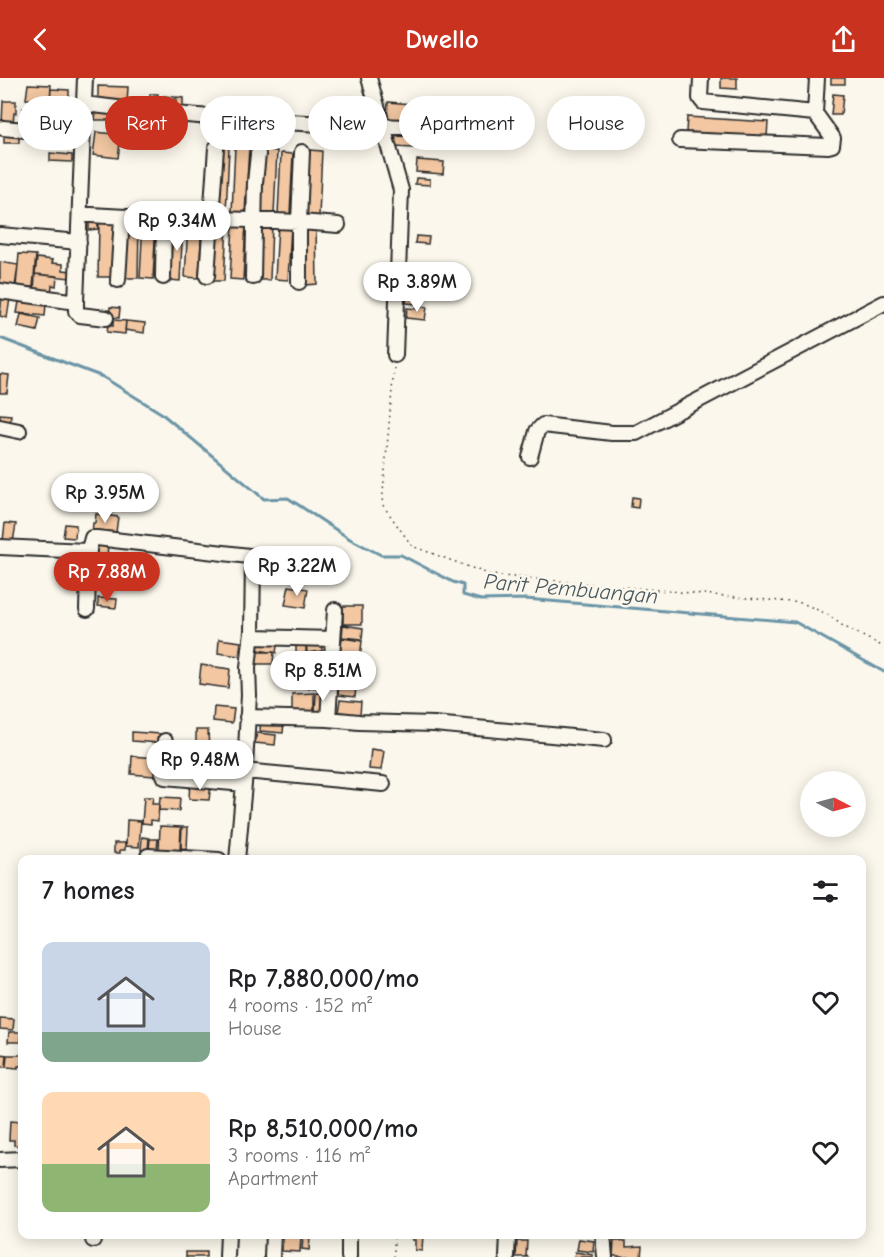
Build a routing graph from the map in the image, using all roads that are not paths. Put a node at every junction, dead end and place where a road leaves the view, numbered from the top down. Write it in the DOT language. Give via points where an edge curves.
graph roads {
  1 [pos="85,78"];
  2 [pos="369,78"];
  3 [pos="701,78"];
  4 [pos="817,78"];
  5 [pos="84,96"];
  6 [pos="371,96"];
  7 [pos="93,107"];
  8 [pos="815,112"];
  9 [pos="308,123"];
  10 [pos="3,128"];
  11 [pos="18,129"];
  12 [pos="680,140"];
  13 [pos="82,150"];
  14 [pos="216,150"];
  15 [pos="384,150"];
  16 [pos="302,152"];
  17 [pos="258,154"];
  18 [pos="80,214"];
  19 [pos="122,218"];
  20 [pos="164,219"];
  21 [pos="210,219"];
  22 [pos="254,220"];
  23 [pos="299,221"];
  24 [pos="338,225"];
  25 [pos="0,235"];
  26 [pos="79,242"];
  27 [pos="207,276"];
  28 [pos="163,277"];
  29 [pos="253,277"];
  30 [pos="118,280"];
  31 [pos="298,282"];
  32 [pos="0,291"];
  33 [pos="76,302"];
  34 [pos="884,303"];
  35 [pos="106,318"];
  36 [pos="395,355"];
  37 [pos="0,427"];
  38 [pos="19,431"];
  39 [pos="530,457"];
  40 [pos="0,547"];
  41 [pos="89,549"];
  42 [pos="87,609"];
  43 [pos="335,610"];
  44 [pos="252,637"];
  45 [pos="333,639"];
  46 [pos="247,717"];
  47 [pos="328,719"];
  48 [pos="604,740"];
  49 [pos="165,741"];
  50 [pos="244,778"];
  51 [pos="383,784"];
  52 [pos="237,855"];
  53 [pos="18,1159"];
  54 [pos="0,1160"];
  55 [pos="228,1239"];
  56 [pos="273,1239"];
  57 [pos="349,1239"];
  58 [pos="508,1239"];
  59 [pos="603,1239"];
  60 [pos="227,1257"];
  61 [pos="272,1257"];
  62 [pos="349,1257"];
  63 [pos="507,1257"];
  64 [pos="605,1257"];
  1 -- 5 [label="street"];
  2 -- 6 [label="street"];
  3 -- 8 [label="street" via="699,98 703,102"];
  4 -- 8 [label="street"];
  7 -- 9 [label="street"];
  8 -- 12 [label="street" via="833,138 832,145"];
  10 -- 11 [label="street"];
  13 -- 18 [label="street"];
  14 -- 21 [label="street"];
  15 -- 36 [label="street" via="401,190"];
  16 -- 23 [label="street"];
  17 -- 22 [label="street"];
  18 -- 19 [label="street"];
  18 -- 26 [label="street"];
  19 -- 20 [label="street"];
  19 -- 30 [label="street"];
  20 -- 21 [label="street"];
  20 -- 28 [label="street"];
  21 -- 22 [label="street"];
  21 -- 27 [label="street"];
  22 -- 23 [label="street"];
  22 -- 29 [label="street"];
  23 -- 24 [label="street"];
  23 -- 31 [label="street"];
  25 -- 26 [label="street"];
  26 -- 33 [label="street"];
  32 -- 33 [label="street"];
  33 -- 35 [label="street" via="80,315"];
  34 -- 39 [label="street" via="636,433 543,425 537,431"];
  37 -- 38 [label="street"];
  40 -- 41 [label="street"];
  41 -- 42 [label="street"];
  41 -- 44 [label="street" via="92,538 97,538 249,556 253,562"];
  43 -- 45 [label="street"];
  44 -- 45 [label="street"];
  44 -- 46 [label="street"];
  45 -- 47 [label="street"];
  46 -- 47 [label="street"];
  46 -- 50 [label="street"];
  47 -- 48 [label="street" via="461,726"];
  49 -- 50 [label="street" via="165,777"];
  50 -- 51 [label="street"];
  50 -- 52 [label="street"];
  53 -- 54 [label="street"];
  55 -- 60 [label="street"];
  56 -- 61 [label="street"];
  57 -- 62 [label="street"];
  58 -- 63 [label="street"];
  59 -- 64 [label="street"];
}
